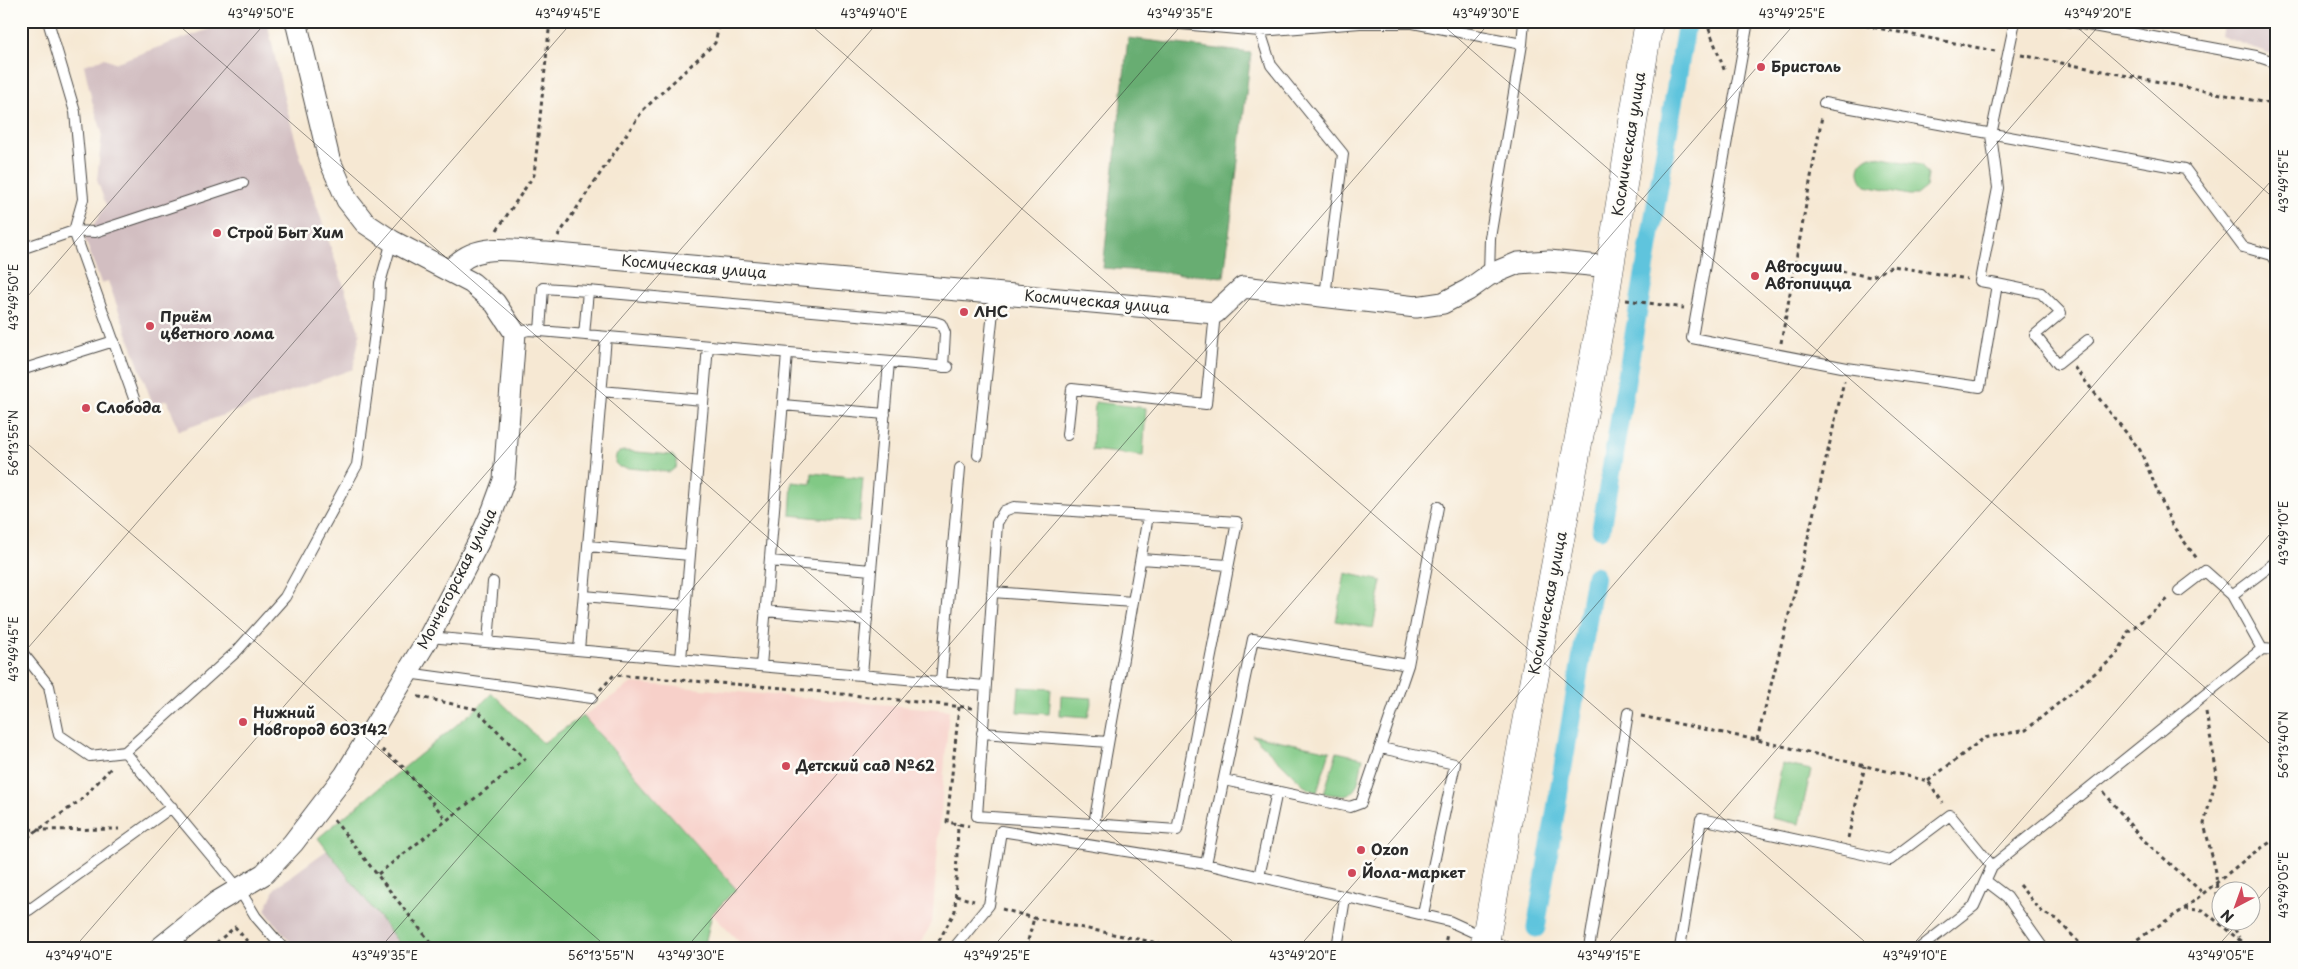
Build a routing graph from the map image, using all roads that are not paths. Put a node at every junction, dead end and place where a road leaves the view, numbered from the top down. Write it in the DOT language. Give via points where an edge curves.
graph roads {
  1 [pos="48,21"];
  2 [pos="296,21"];
  3 [pos="1147,21"];
  4 [pos="1524,21"];
  5 [pos="1649,21"];
  6 [pos="1748,21"];
  7 [pos="2015,21"];
  8 [pos="2066,21"];
  9 [pos="1170,22"];
  10 [pos="1360,22"];
  11 [pos="1260,31"];
  12 [pos="1522,44"];
  13 [pos="2277,63"];
  14 [pos="1824,103"];
  15 [pos="1991,134"];
  16 [pos="243,183"];
  17 [pos="74,231"];
  18 [pos="392,241"];
  19 [pos="21,249"];
  20 [pos="2277,262"];
  21 [pos="1610,267"];
  22 [pos="452,270"];
  23 [pos="1489,274"];
  24 [pos="1997,284"];
  25 [pos="588,291"];
  26 [pos="995,292"];
  27 [pos="1325,296"];
  28 [pos="1215,313"];
  29 [pos="540,331"];
  30 [pos="515,333"];
  31 [pos="584,335"];
  32 [pos="606,337"];
  33 [pos="2088,340"];
  34 [pos="114,341"];
  35 [pos="708,346"];
  36 [pos="787,353"];
  37 [pos="889,362"];
  38 [pos="21,370"];
  39 [pos="601,391"];
  40 [pos="703,400"];
  41 [pos="136,404"];
  42 [pos="783,405"];
  43 [pos="884,414"];
  44 [pos="1067,435"];
  45 [pos="978,455"];
  46 [pos="960,468"];
  47 [pos="1438,507"];
  48 [pos="1148,516"];
  49 [pos="588,546"];
  50 [pos="690,555"];
  51 [pos="1141,559"];
  52 [pos="770,561"];
  53 [pos="2277,561"];
  54 [pos="1228,565"];
  55 [pos="871,570"];
  56 [pos="493,582"];
  57 [pos="2179,591"];
  58 [pos="992,592"];
  59 [pos="2232,595"];
  60 [pos="584,596"];
  61 [pos="1133,602"];
  62 [pos="686,605"];
  63 [pos="765,611"];
  64 [pos="867,620"];
  65 [pos="429,637"];
  66 [pos="488,642"];
  67 [pos="2262,649"];
  68 [pos="579,650"];
  69 [pos="2277,650"];
  70 [pos="21,652"];
  71 [pos="681,659"];
  72 [pos="1408,665"];
  73 [pos="760,666"];
  74 [pos="407,673"];
  75 [pos="862,675"];
  76 [pos="941,682"];
  77 [pos="985,686"];
  78 [pos="592,698"];
  79 [pos="1628,713"];
  80 [pos="982,733"];
  81 [pos="1108,742"];
  82 [pos="1381,748"];
  83 [pos="125,752"];
  84 [pos="1224,780"];
  85 [pos="1277,791"];
  86 [pos="172,807"];
  87 [pos="1094,824"];
  88 [pos="1206,864"];
  89 [pos="1992,866"];
  90 [pos="1259,877"];
  91 [pos="1986,881"];
  92 [pos="239,889"];
  93 [pos="1345,898"];
  94 [pos="21,902"];
  95 [pos="1423,914"];
  96 [pos="1492,945"];
  97 [pos="160,948"];
  98 [pos="283,948"];
  99 [pos="954,948"];
  100 [pos="1336,948"];
  101 [pos="1589,948"];
  102 [pos="1680,948"];
  103 [pos="1920,948"];
  104 [pos="2043,948"];
  1 -- 17 [label="lane" via="74,112 83,199"];
  2 -- 18 [label="street" via="329,159 347,200 365,222"];
  3 -- 9 [label="lane"];
  4 -- 12 [label="lane"];
  5 -- 21 [label="street, Космическая улица"];
  6 -- 24 [label="lane" via="1692,338 1848,368 1980,387"];
  7 -- 15 [label="lane"];
  8 -- 13 [label="lane" via="2256,56"];
  9 -- 11 [label="lane"];
  10 -- 11 [label="lane"];
  10 -- 12 [label="lane" via="1413,23"];
  11 -- 27 [label="lane" via="1271,65 1343,154"];
  12 -- 23 [label="lane" via="1490,238"];
  14 -- 15 [label="lane"];
  15 -- 20 [label="lane" via="2184,169 2243,247 2272,255"];
  15 -- 24 [label="lane" via="1998,188 1980,281"];
  16 -- 17 [label="lane" via="95,232"];
  17 -- 19 [label="lane"];
  17 -- 34 [label="lane"];
  18 -- 22 [label="street"];
  18 -- 83 [label="lane" via="380,283 357,465 285,597 236,652"];
  21 -- 23 [label="street" via="1549,261 1518,263"];
  21 -- 96 [label="street, Космическая улица"];
  22 -- 26 [label="street, Космическая улица" via="465,256 484,250"];
  22 -- 30 [label="street" via="495,303"];
  23 -- 27 [label="street" via="1443,303 1416,307"];
  24 -- 33 [label="lane" via="2041,293 2061,313 2035,335 2058,364"];
  25 -- 29 [label="lane" via="543,288"];
  25 -- 31 [label="lane"];
  25 -- 37 [label="lane" via="941,324 945,333 946,367"];
  26 -- 28 [label="street, Космическая улица"];
  26 -- 45 [label="lane"];
  27 -- 28 [label="street" via="1243,287"];
  28 -- 44 [label="lane" via="1206,404 1072,389"];
  29 -- 30 [label="lane"];
  29 -- 31 [label="lane"];
  30 -- 65 [label="street, Мончегорская улица" via="504,480 478,543"];
  31 -- 32 [label="lane"];
  32 -- 35 [label="lane"];
  32 -- 39 [label="lane"];
  34 -- 38 [label="lane"];
  34 -- 41 [label="lane"];
  35 -- 36 [label="lane"];
  35 -- 40 [label="lane"];
  36 -- 37 [label="lane"];
  36 -- 42 [label="lane"];
  37 -- 43 [label="lane"];
  39 -- 40 [label="lane"];
  39 -- 49 [label="lane"];
  40 -- 50 [label="lane"];
  42 -- 43 [label="lane"];
  42 -- 52 [label="lane"];
  43 -- 55 [label="lane"];
  46 -- 76 [label="lane"];
  47 -- 72 [label="lane"];
  48 -- 51 [label="lane"];
  48 -- 54 [label="lane" via="1237,522"];
  48 -- 58 [label="lane" via="1008,509 997,523"];
  49 -- 50 [label="lane"];
  49 -- 60 [label="lane"];
  50 -- 62 [label="lane"];
  51 -- 54 [label="lane"];
  51 -- 61 [label="lane"];
  52 -- 55 [label="lane"];
  52 -- 63 [label="lane"];
  53 -- 59 [label="lane"];
  54 -- 87 [label="lane" via="1177,830"];
  55 -- 64 [label="lane"];
  56 -- 66 [label="lane"];
  57 -- 59 [label="lane" via="2205,571"];
  58 -- 61 [label="lane"];
  58 -- 77 [label="lane"];
  59 -- 67 [label="lane"];
  60 -- 62 [label="lane"];
  60 -- 68 [label="lane"];
  61 -- 81 [label="lane"];
  62 -- 71 [label="lane"];
  63 -- 64 [label="lane"];
  63 -- 73 [label="lane"];
  64 -- 75 [label="lane"];
  65 -- 66 [label="lane"];
  65 -- 74 [label="street, Мончегорская улица"];
  66 -- 68 [label="lane"];
  67 -- 69 [label="lane"];
  67 -- 89 [label="lane"];
  68 -- 71 [label="lane"];
  70 -- 83 [label="lane" via="49,686 59,735 90,756"];
  71 -- 73 [label="lane"];
  72 -- 82 [label="lane"];
  72 -- 84 [label="lane" via="1253,639"];
  73 -- 75 [label="lane"];
  74 -- 78 [label="lane"];
  74 -- 92 [label="street, Мончегорская улица" via="368,738 293,844 264,874"];
  75 -- 76 [label="lane"];
  76 -- 77 [label="lane"];
  77 -- 80 [label="lane"];
  79 -- 101 [label="lane"];
  80 -- 81 [label="lane"];
  80 -- 87 [label="lane" via="977,816"];
  81 -- 87 [label="lane"];
  82 -- 85 [label="lane" via="1364,797 1356,806"];
  82 -- 95 [label="lane" via="1455,764"];
  83 -- 86 [label="lane"];
  84 -- 85 [label="lane"];
  84 -- 88 [label="lane"];
  85 -- 90 [label="lane"];
  86 -- 92 [label="lane"];
  86 -- 94 [label="lane" via="29,910"];
  88 -- 90 [label="lane"];
  88 -- 99 [label="lane" via="1001,831 989,905"];
  89 -- 91 [label="lane"];
  89 -- 102 [label="lane" via="1950,815 1890,860 1701,819"];
  90 -- 93 [label="lane"];
  91 -- 103 [label="lane" via="1974,906"];
  91 -- 104 [label="lane" via="2007,897"];
  92 -- 97 [label="street, Мончегорская улица" via="217,902"];
  92 -- 98 [label="lane" via="256,917"];
  93 -- 95 [label="lane"];
  93 -- 100 [label="lane"];
  95 -- 96 [label="lane" via="1450,921"];
}
